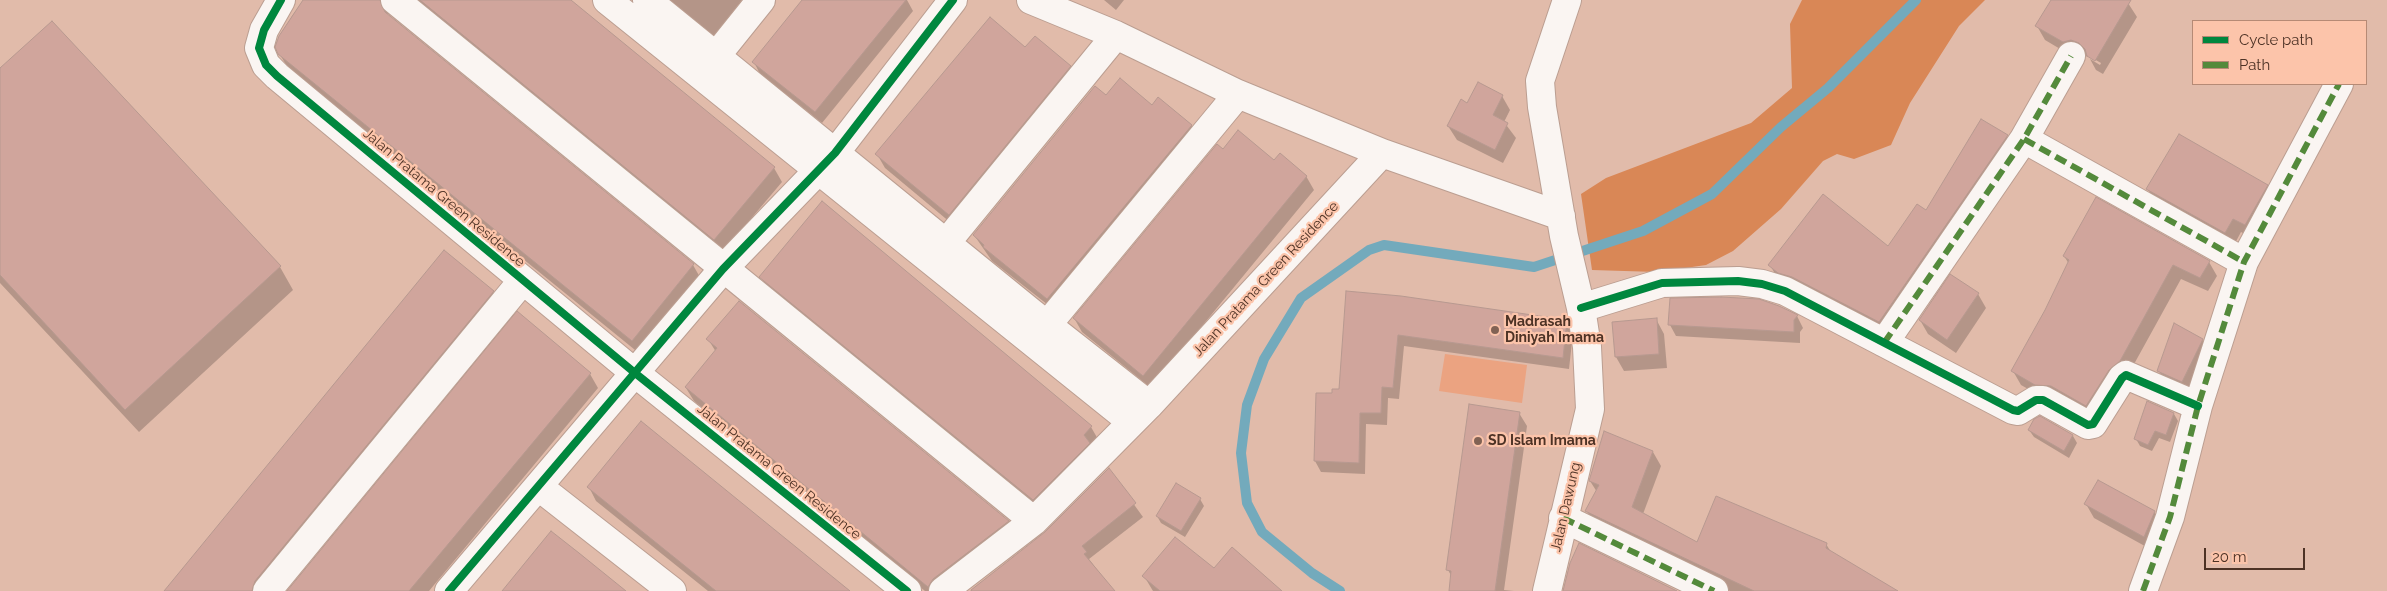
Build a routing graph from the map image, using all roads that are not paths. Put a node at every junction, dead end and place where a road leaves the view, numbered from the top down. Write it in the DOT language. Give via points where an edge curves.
graph roads {
  1 [pos="281,0"];
  2 [pos="395,0"];
  3 [pos="607,0"];
  4 [pos="647,0"];
  5 [pos="761,0"];
  6 [pos="953,0"];
  7 [pos="1031,0"];
  8 [pos="1567,0"];
  9 [pos="1116,35"];
  10 [pos="716,56"];
  11 [pos="2071,56"];
  12 [pos="2338,85"];
  13 [pos="1238,94"];
  14 [pos="2024,139"];
  15 [pos="1382,153"];
  16 [pos="826,162"];
  17 [pos="1562,226"];
  18 [pos="946,243"];
  19 [pos="2244,262"];
  20 [pos="723,269"];
  21 [pos="523,280"];
  22 [pos="1581,308"];
  23 [pos="1032,322"];
  24 [pos="1884,343"];
  25 [pos="635,373"];
  26 [pos="2198,406"];
  27 [pos="1141,413"];
  28 [pos="539,487"];
  29 [pos="1563,518"];
  30 [pos="1034,521"];
  31 [pos="452,590"];
  32 [pos="267,591"];
  33 [pos="672,591"];
  34 [pos="907,591"];
  35 [pos="943,591"];
  36 [pos="1547,591"];
  37 [pos="1714,591"];
  38 [pos="2143,591"];
  1 -- 21 [label="street, Jalan Pratama Green Residence" via="264,30 259,48 266,65"];
  2 -- 20 [label="street"];
  3 -- 16 [label="street"];
  4 -- 10 [label="street"];
  5 -- 10 [label="street"];
  6 -- 16 [label="street"];
  7 -- 9 [label="street"];
  8 -- 17 [label="street, Jalan Dawung" via="1540,80"];
  9 -- 13 [label="street"];
  9 -- 18 [label="street"];
  10 -- 16 [label="street"];
  11 -- 14 [label="street"];
  12 -- 19 [label="street"];
  13 -- 15 [label="street"];
  13 -- 23 [label="street"];
  14 -- 19 [label="street"];
  14 -- 24 [label="street"];
  15 -- 17 [label="street"];
  15 -- 27 [label="street, Jalan Pratama Green Residence"];
  16 -- 18 [label="street"];
  16 -- 20 [label="street"];
  16 -- 23 [label="street"];
  17 -- 22 [label="street, Jalan Dawung"];
  18 -- 23 [label="street"];
  19 -- 26 [label="street"];
  20 -- 25 [label="street"];
  20 -- 30 [label="street"];
  21 -- 25 [label="street, Jalan Pratama Green Residence"];
  21 -- 32 [label="street, Jalan Pratama Green Residence"];
  22 -- 24 [label="street" via="1662,283 1738,281 1786,291"];
  22 -- 29 [label="street, Jalan Dawung" via="1590,409"];
  23 -- 27 [label="street"];
  24 -- 26 [label="street" via="2013,410 2018,411 2036,400 2043,400 2088,425 2093,424 2126,375"];
  25 -- 28 [label="street"];
  25 -- 34 [label="street, Jalan Pratama Green Residence"];
  26 -- 38 [label="street" via="2170,517"];
  27 -- 30 [label="street, Jalan Pratama Green Residence"];
  28 -- 31 [label="street"];
  28 -- 33 [label="street"];
  29 -- 36 [label="street, Jalan Dawung"];
  29 -- 37 [label="street"];
  30 -- 35 [label="street, Jalan Pratama Green Residence"];
}
